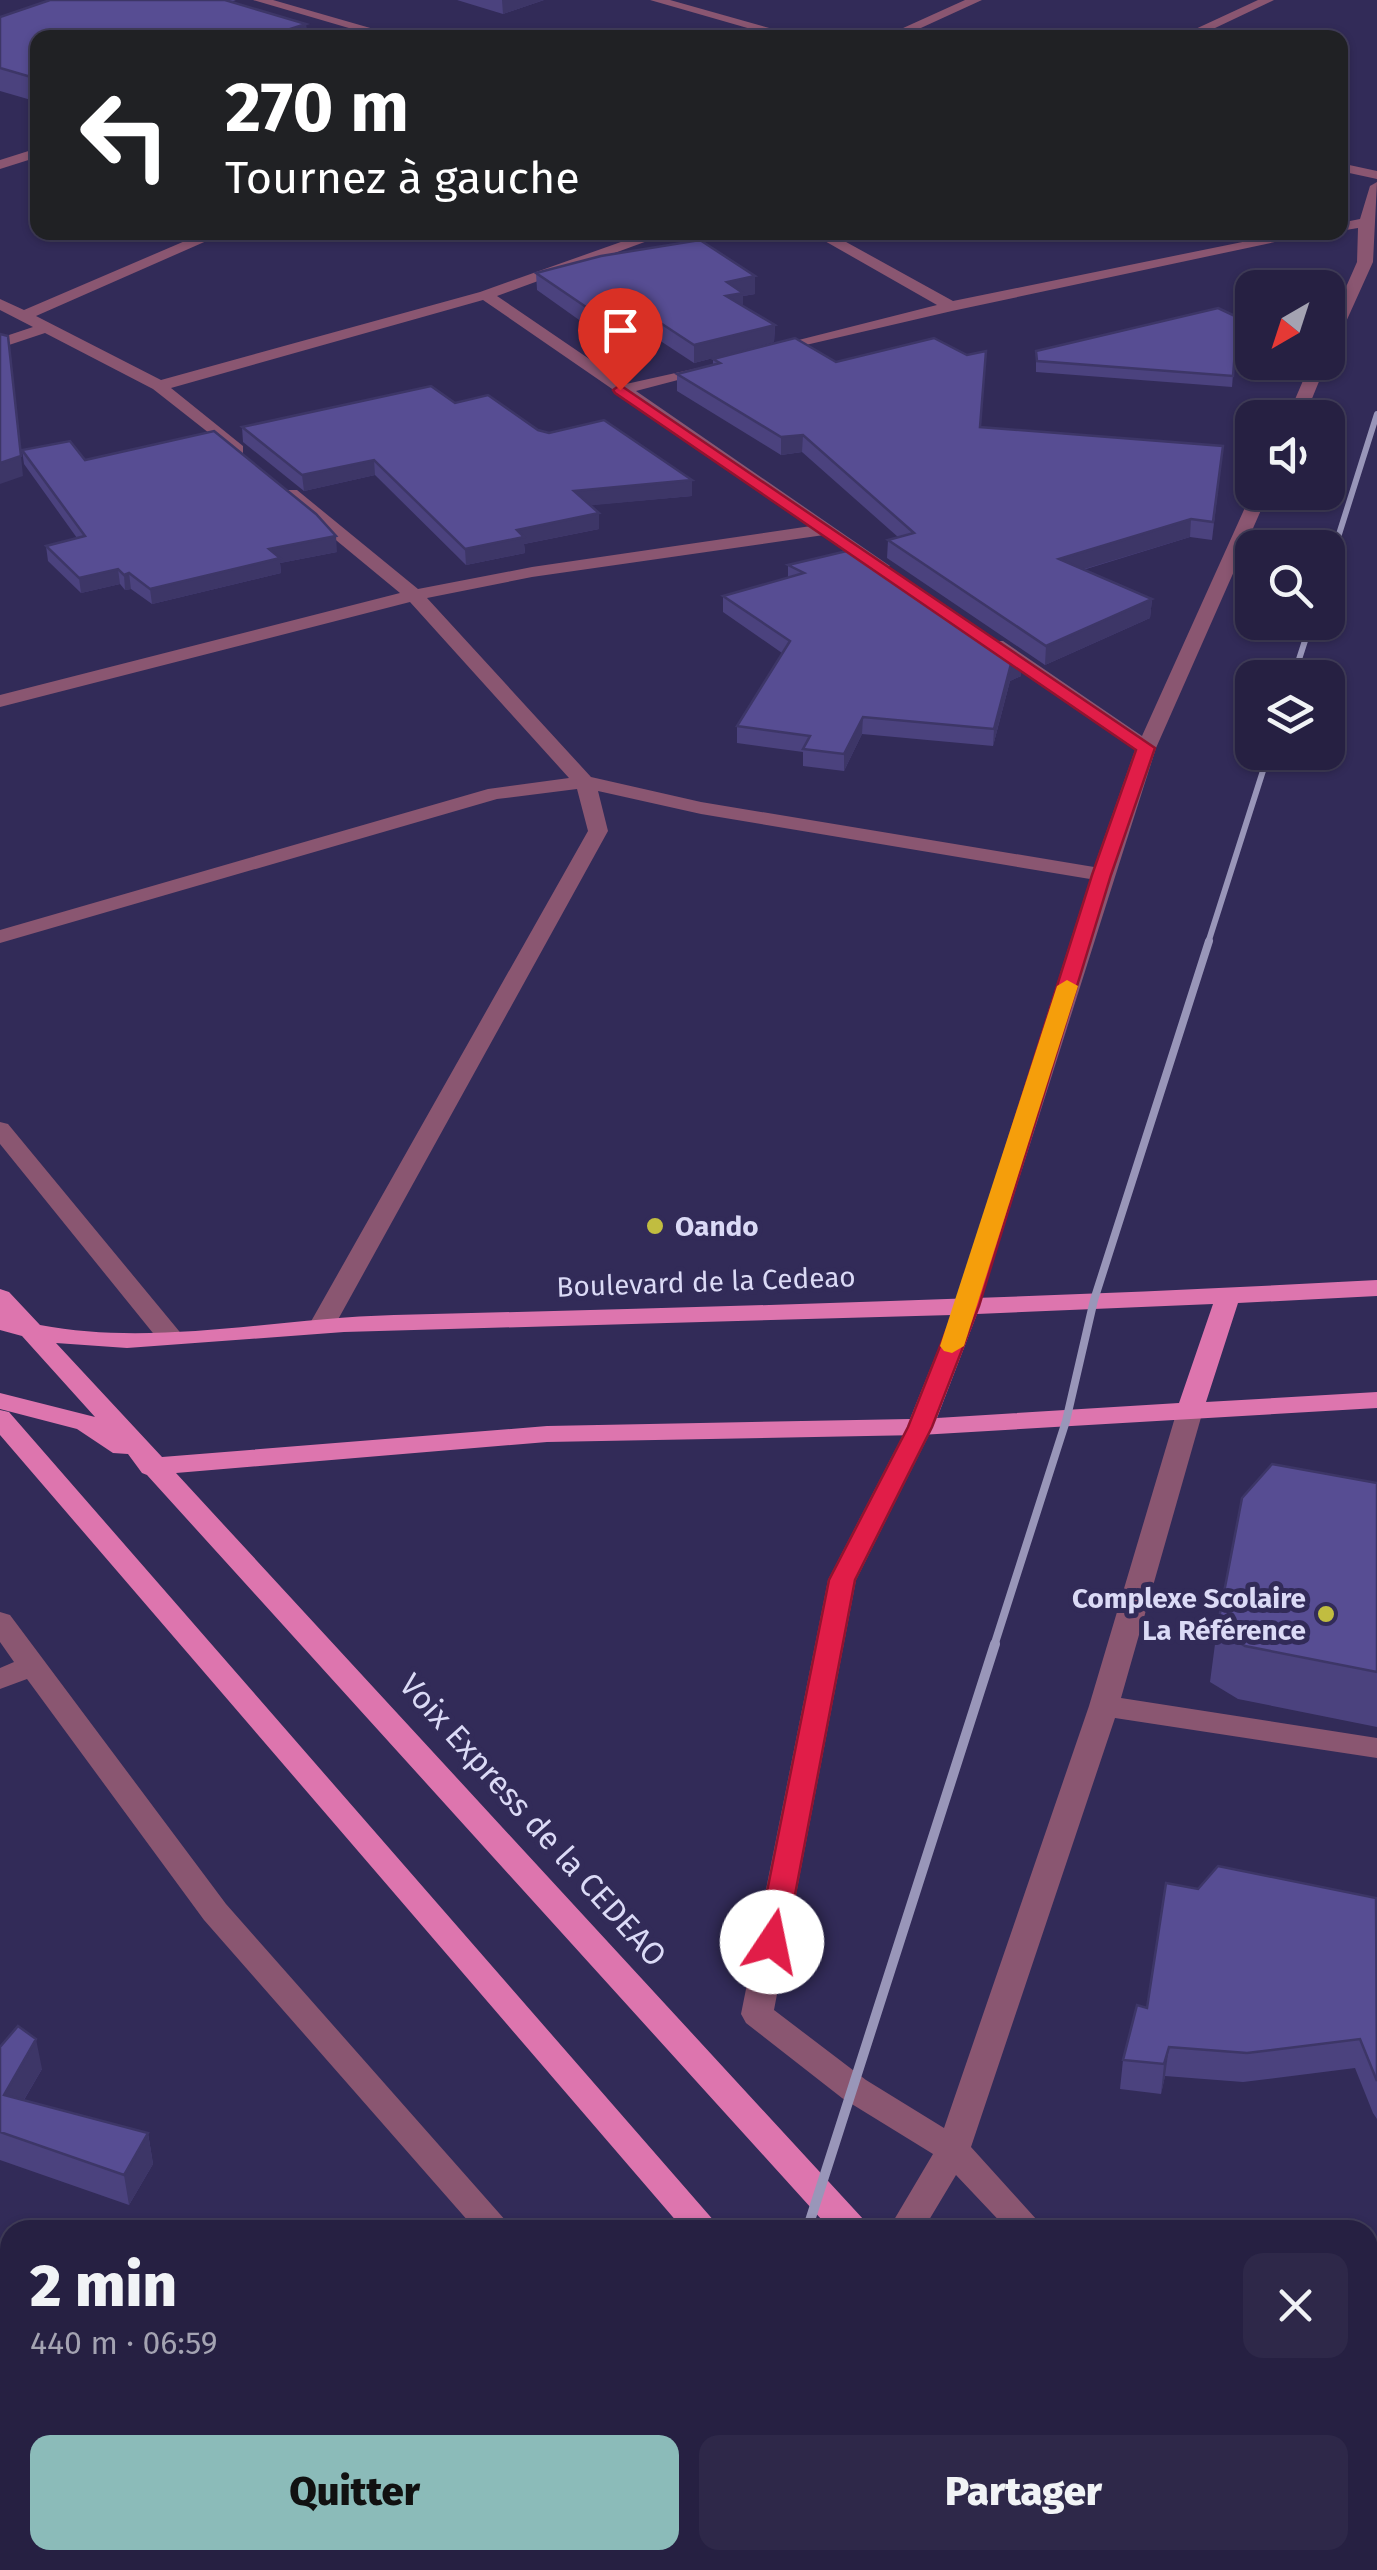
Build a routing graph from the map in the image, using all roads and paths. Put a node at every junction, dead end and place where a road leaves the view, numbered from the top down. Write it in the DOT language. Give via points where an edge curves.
graph roads {
  1 [pos="259,0"];
  2 [pos="656,0"];
  3 [pos="976,0"];
  4 [pos="1268,0"];
  5 [pos="367,30"];
  6 [pos="770,30"];
  7 [pos="906,30"];
  8 [pos="1200,30"];
  9 [pos="30,155"];
  10 [pos="0,165"];
  11 [pos="1348,169"];
  12 [pos="1377,175"];
  13 [pos="1377,186"];
  14 [pos="1366,222"];
  15 [pos="1348,226"];
  16 [pos="201,240"];
  17 [pos="642,240"];
  18 [pos="831,240"];
  19 [pos="1276,240"];
  20 [pos="1371,263"];
  21 [pos="484,296"];
  22 [pos="0,304"];
  23 [pos="951,306"];
  24 [pos="1345,312"];
  25 [pos="24,316"];
  26 [pos="43,329"];
  27 [pos="0,343"];
  28 [pos="749,357"];
  29 [pos="731,362"];
  30 [pos="159,386"];
  31 [pos="620,390"];
  32 [pos="249,460"];
  33 [pos="279,484"];
  34 [pos="1253,510"];
  35 [pos="827,529"];
  36 [pos="891,573"];
  37 [pos="414,594"];
  38 [pos="986,638"];
  39 [pos="0,676"];
  40 [pos="22,695"];
  41 [pos="0,700"];
  42 [pos="1146,748"];
  43 [pos="584,782"];
  44 [pos="1102,875"];
  45 [pos="0,937"];
  46 [pos="0,1129"];
  47 [pos="1377,1288"];
  48 [pos="1228,1296"];
  49 [pos="0,1298"];
  50 [pos="968,1306"];
  51 [pos="0,1322"];
  52 [pos="322,1324"];
  53 [pos="37,1336"];
  54 [pos="170,1337"];
  55 [pos="1377,1400"];
  56 [pos="0,1401"];
  57 [pos="1189,1414"];
  58 [pos="0,1418"];
  59 [pos="920,1427"];
  60 [pos="151,1467"];
  61 [pos="0,1622"];
  62 [pos="15,1673"];
  63 [pos="1104,1706"];
  64 [pos="1377,1748"];
  65 [pos="953,2150"];
  66 [pos="488,2220"];
  67 [pos="686,2220"];
  68 [pos="843,2220"];
  69 [pos="912,2220"];
  70 [pos="1020,2220"];
  1 -- 5 [label="street"];
  2 -- 6 [label="street"];
  3 -- 7 [label="street"];
  4 -- 8 [label="street"];
  9 -- 10 [label="street"];
  11 -- 12 [label="street"];
  13 -- 14 [label="street"];
  14 -- 15 [label="street"];
  14 -- 20 [label="street"];
  16 -- 25 [label="street"];
  17 -- 21 [label="street"];
  18 -- 23 [label="street"];
  19 -- 23 [label="street"];
  20 -- 24 [label="street"];
  21 -- 30 [label="street"];
  21 -- 31 [label="street"];
  22 -- 25 [label="street"];
  23 -- 28 [label="street"];
  25 -- 26 [label="street"];
  26 -- 27 [label="street"];
  26 -- 30 [label="street"];
  29 -- 31 [label="street"];
  30 -- 32 [label="street"];
  31 -- 35 [label="street"];
  33 -- 37 [label="street"];
  34 -- 42 [label="street"];
  35 -- 36 [label="street"];
  35 -- 37 [label="street"];
  37 -- 40 [label="street"];
  37 -- 43 [label="street"];
  38 -- 42 [label="street"];
  39 -- 40 [label="street"];
  40 -- 41 [label="street"];
  42 -- 44 [label="street"];
  43 -- 44 [label="street"];
  43 -- 45 [label="street" via="496,793"];
  43 -- 52 [label="street" via="598,831"];
  44 -- 50 [label="street"];
  46 -- 54 [label="street"];
  47 -- 48 [label="main road, Boulevard de la Cedeao"];
  48 -- 50 [label="main road, Boulevard de la Cedeao"];
  48 -- 57 [label="main road"];
  49 -- 53 [label="main road"];
  50 -- 52 [label="main road, Boulevard de la Cedeao"];
  50 -- 59 [label="main road"];
  51 -- 53 [label="main road"];
  52 -- 54 [label="main road, Boulevard de la Cedeao"];
  53 -- 54 [label="main road, Boulevard de la Cedeao"];
  53 -- 60 [label="main road"];
  55 -- 57 [label="main road"];
  56 -- 60 [label="main road" via="86,1423"];
  57 -- 59 [label="main road"];
  57 -- 63 [label="street"];
  58 -- 67 [label="main road"];
  59 -- 60 [label="main road" via="547,1434"];
  59 -- 65 [label="street" via="842,1580 758,2014 854,2089"];
  60 -- 68 [label="main road, Voix Express de la CEDEAO"];
  61 -- 62 [label="street"];
  62 -- 66 [label="street" via="215,1912"];
  63 -- 64 [label="street"];
  63 -- 65 [label="street"];
  65 -- 69 [label="street"];
  65 -- 70 [label="street"];
}
